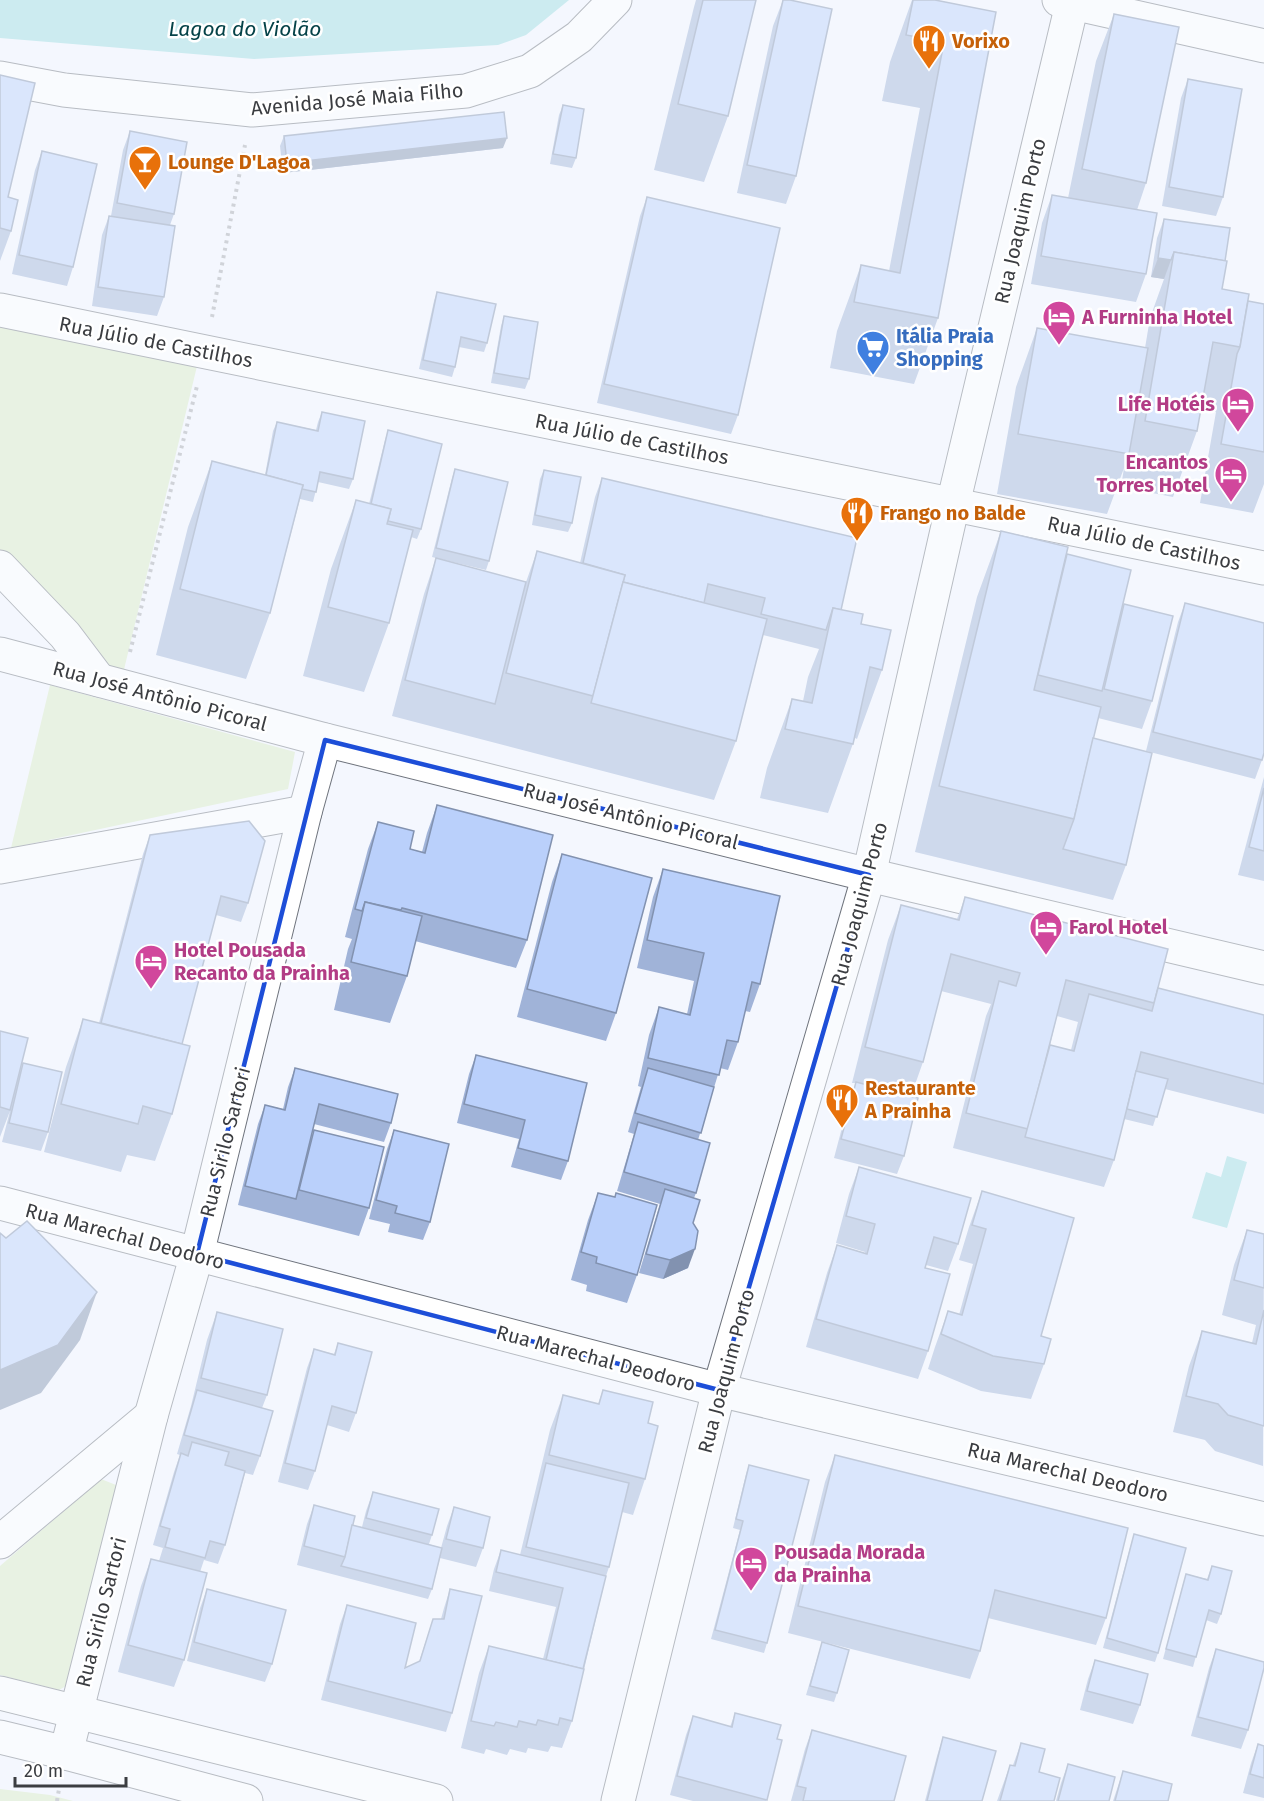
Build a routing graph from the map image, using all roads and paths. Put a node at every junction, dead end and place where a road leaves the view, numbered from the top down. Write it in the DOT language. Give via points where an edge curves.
graph roads {
  1 [pos="615,0"];
  2 [pos="1068,1"];
  3 [pos="1264,46"];
  4 [pos="0,78"];
  5 [pos="252,110"];
  6 [pos="0,310"];
  7 [pos="205,352"];
  8 [pos="953,504"];
  9 [pos="0,567"];
  10 [pos="1264,568"];
  11 [pos="0,593"];
  12 [pos="0,654"];
  13 [pos="110,683"];
  14 [pos="325,740"];
  15 [pos="305,812"];
  16 [pos="0,867"];
  17 [pos="869,875"];
  18 [pos="1264,968"];
  19 [pos="0,1203"];
  20 [pos="197,1254"];
  21 [pos="719,1390"];
  22 [pos="152,1416"];
  23 [pos="1264,1519"];
  24 [pos="0,1542"];
  25 [pos="0,1693"];
  26 [pos="76,1713"];
  27 [pos="0,1737"];
  28 [pos="66,1753"];
  29 [pos="246,1801"];
  30 [pos="436,1801"];
  31 [pos="618,1801"];
  1 -- 5 [label="street, Avenida José Maia Filho" via="579,37 530,71 466,91"];
  2 -- 3 [label="street"];
  2 -- 8 [label="street, Rua Joaquim Porto"];
  4 -- 5 [label="street, Avenida José Maia Filho" via="64,90"];
  5 -- 7 [label="path"];
  6 -- 7 [label="street, Rua Júlio de Castilhos"];
  7 -- 8 [label="street, Rua Júlio de Castilhos"];
  7 -- 13 [label="path"];
  8 -- 10 [label="street, Rua Júlio de Castilhos"];
  8 -- 17 [label="street, Rua Joaquim Porto"];
  9 -- 13 [label="street"];
  11 -- 13 [label="street"];
  12 -- 13 [label="street, Rua José Antônio Picoral"];
  13 -- 14 [label="street, Rua José Antônio Picoral"];
  14 -- 15 [label="street, Rua Sirilo Sartori"];
  14 -- 17 [label="street, Rua José Antônio Picoral"];
  15 -- 16 [label="street"];
  15 -- 20 [label="street, Rua Sirilo Sartori"];
  17 -- 18 [label="street, Rua José Antônio Picoral"];
  17 -- 21 [label="street, Rua Joaquim Porto"];
  19 -- 20 [label="street, Rua Marechal Deodoro"];
  20 -- 21 [label="street, Rua Marechal Deodoro"];
  20 -- 22 [label="street, Rua Sirilo Sartori"];
  21 -- 23 [label="street, Rua Marechal Deodoro"];
  21 -- 31 [label="street, Rua Joaquim Porto"];
  22 -- 24 [label="street"];
  22 -- 26 [label="street, Rua Sirilo Sartori"];
  25 -- 26 [label="street"];
  26 -- 28 [label="street, Rua Sirilo Sartori"];
  26 -- 30 [label="street"];
  27 -- 28 [label="street"];
  28 -- 29 [label="street"];
}
